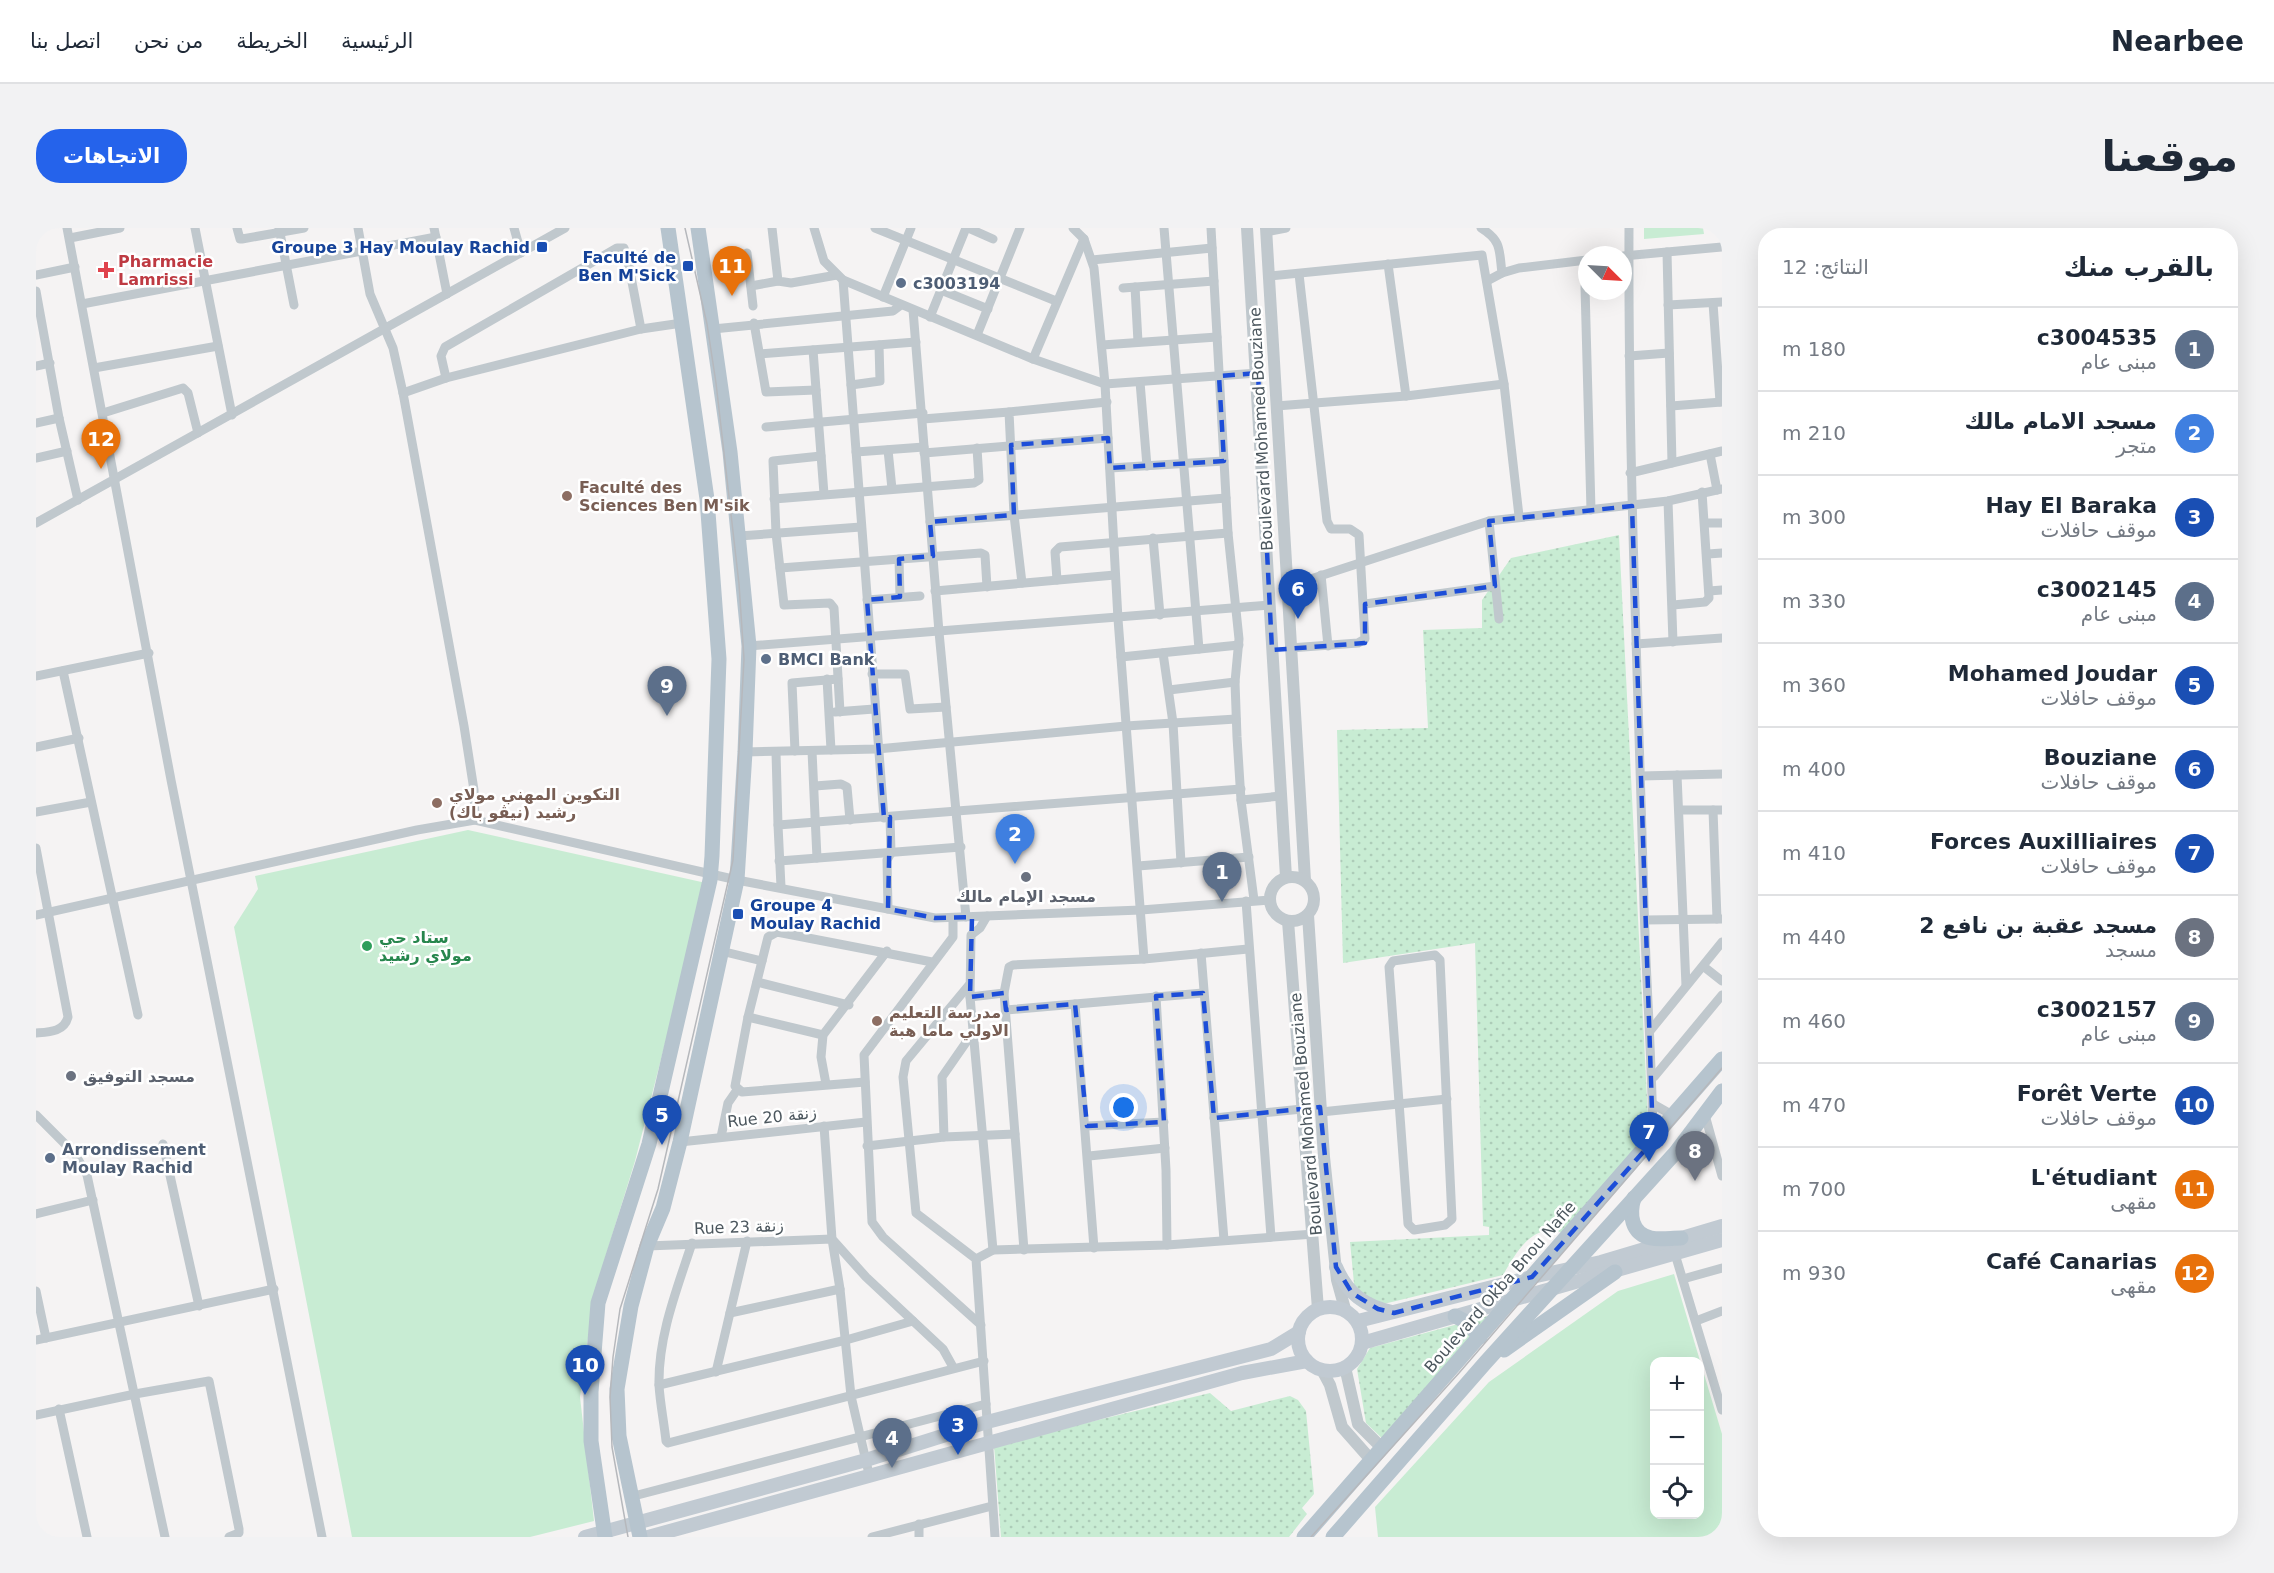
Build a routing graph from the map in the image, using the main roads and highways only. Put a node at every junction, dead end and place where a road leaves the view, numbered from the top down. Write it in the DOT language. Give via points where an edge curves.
graph roads {
  1 [pos="668,228"];
  2 [pos="698,228"];
  3 [pos="1722,1059"];
  4 [pos="1722,1091"];
  5 [pos="1634,1198"];
  6 [pos="1722,1226"];
  7 [pos="1681,1238"];
  8 [pos="1722,1240"];
  9 [pos="1336,1267"];
  10 [pos="1571,1269"];
  11 [pos="1615,1272"];
  12 [pos="1532,1276"];
  13 [pos="1550,1292"];
  14 [pos="1512,1300"];
  15 [pos="1394,1313"];
  16 [pos="1455,1316"];
  17 [pos="1358,1322"];
  18 [pos="1299,1332"];
  19 [pos="1480,1337"];
  20 [pos="1362,1343"];
  21 [pos="1307,1361"];
  22 [pos="1485,1363"];
  23 [pos="638,1530"];
  24 [pos="604,1535"];
  25 [pos="585,1537"];
  26 [pos="648,1537"];
  27 [pos="1304,1537"];
  28 [pos="1332,1537"];
  1 -- 24 [label="main road" via="707,499 719,659 711,873 649,1144 598,1303 591,1442"];
  2 -- 23 [label="main road" via="730,452 749,646 745,752 737,880 680,1142 631,1306 617,1389 620,1436"];
  3 -- 12 [label="main road, Boulevard Okba Bnou Nafie"];
  4 -- 5 [label="main road"];
  5 -- 7 [label="main road" via="1631,1216 1640,1232 1651,1238"];
  5 -- 10 [label="main road"];
  6 -- 7 [label="main road"];
  7 -- 10 [label="main road"];
  8 -- 11 [label="main road"];
  9 -- 15 [label="main road" via="1342,1281 1358,1298"];
  10 -- 12 [label="main road"];
  10 -- 13 [label="main road"];
  11 -- 13 [label="main road"];
  11 -- 22 [label="main road"];
  12 -- 14 [label="main road, Boulevard Okba Bnou Nafie"];
  12 -- 15 [label="main road"];
  13 -- 14 [label="main road"];
  13 -- 22 [label="main road"];
  14 -- 16 [label="main road"];
  14 -- 19 [label="main road, Boulevard Okba Bnou Nafie"];
  15 -- 17 [label="main road"];
  16 -- 19 [label="main road" via="1468,1323"];
  16 -- 20 [label="main road"];
  17 -- 18 [label="main road" via="1345,1310 1329,1306 1318,1309 1303,1322"];
  17 -- 20 [label="main road"];
  18 -- 21 [label="main road" via="1299,1348"];
  18 -- 23 [label="main road" via="1270,1349 987,1422"];
  19 -- 27 [label="main road, Boulevard Okba Bnou Nafie"];
  20 -- 21 [label="main road" via="1355,1360 1345,1367 1322,1370"];
  21 -- 26 [label="main road" via="1242,1373"];
  22 -- 28 [label="main road"];
  23 -- 24 [label="main road"];
  24 -- 25 [label="main road"];
}
